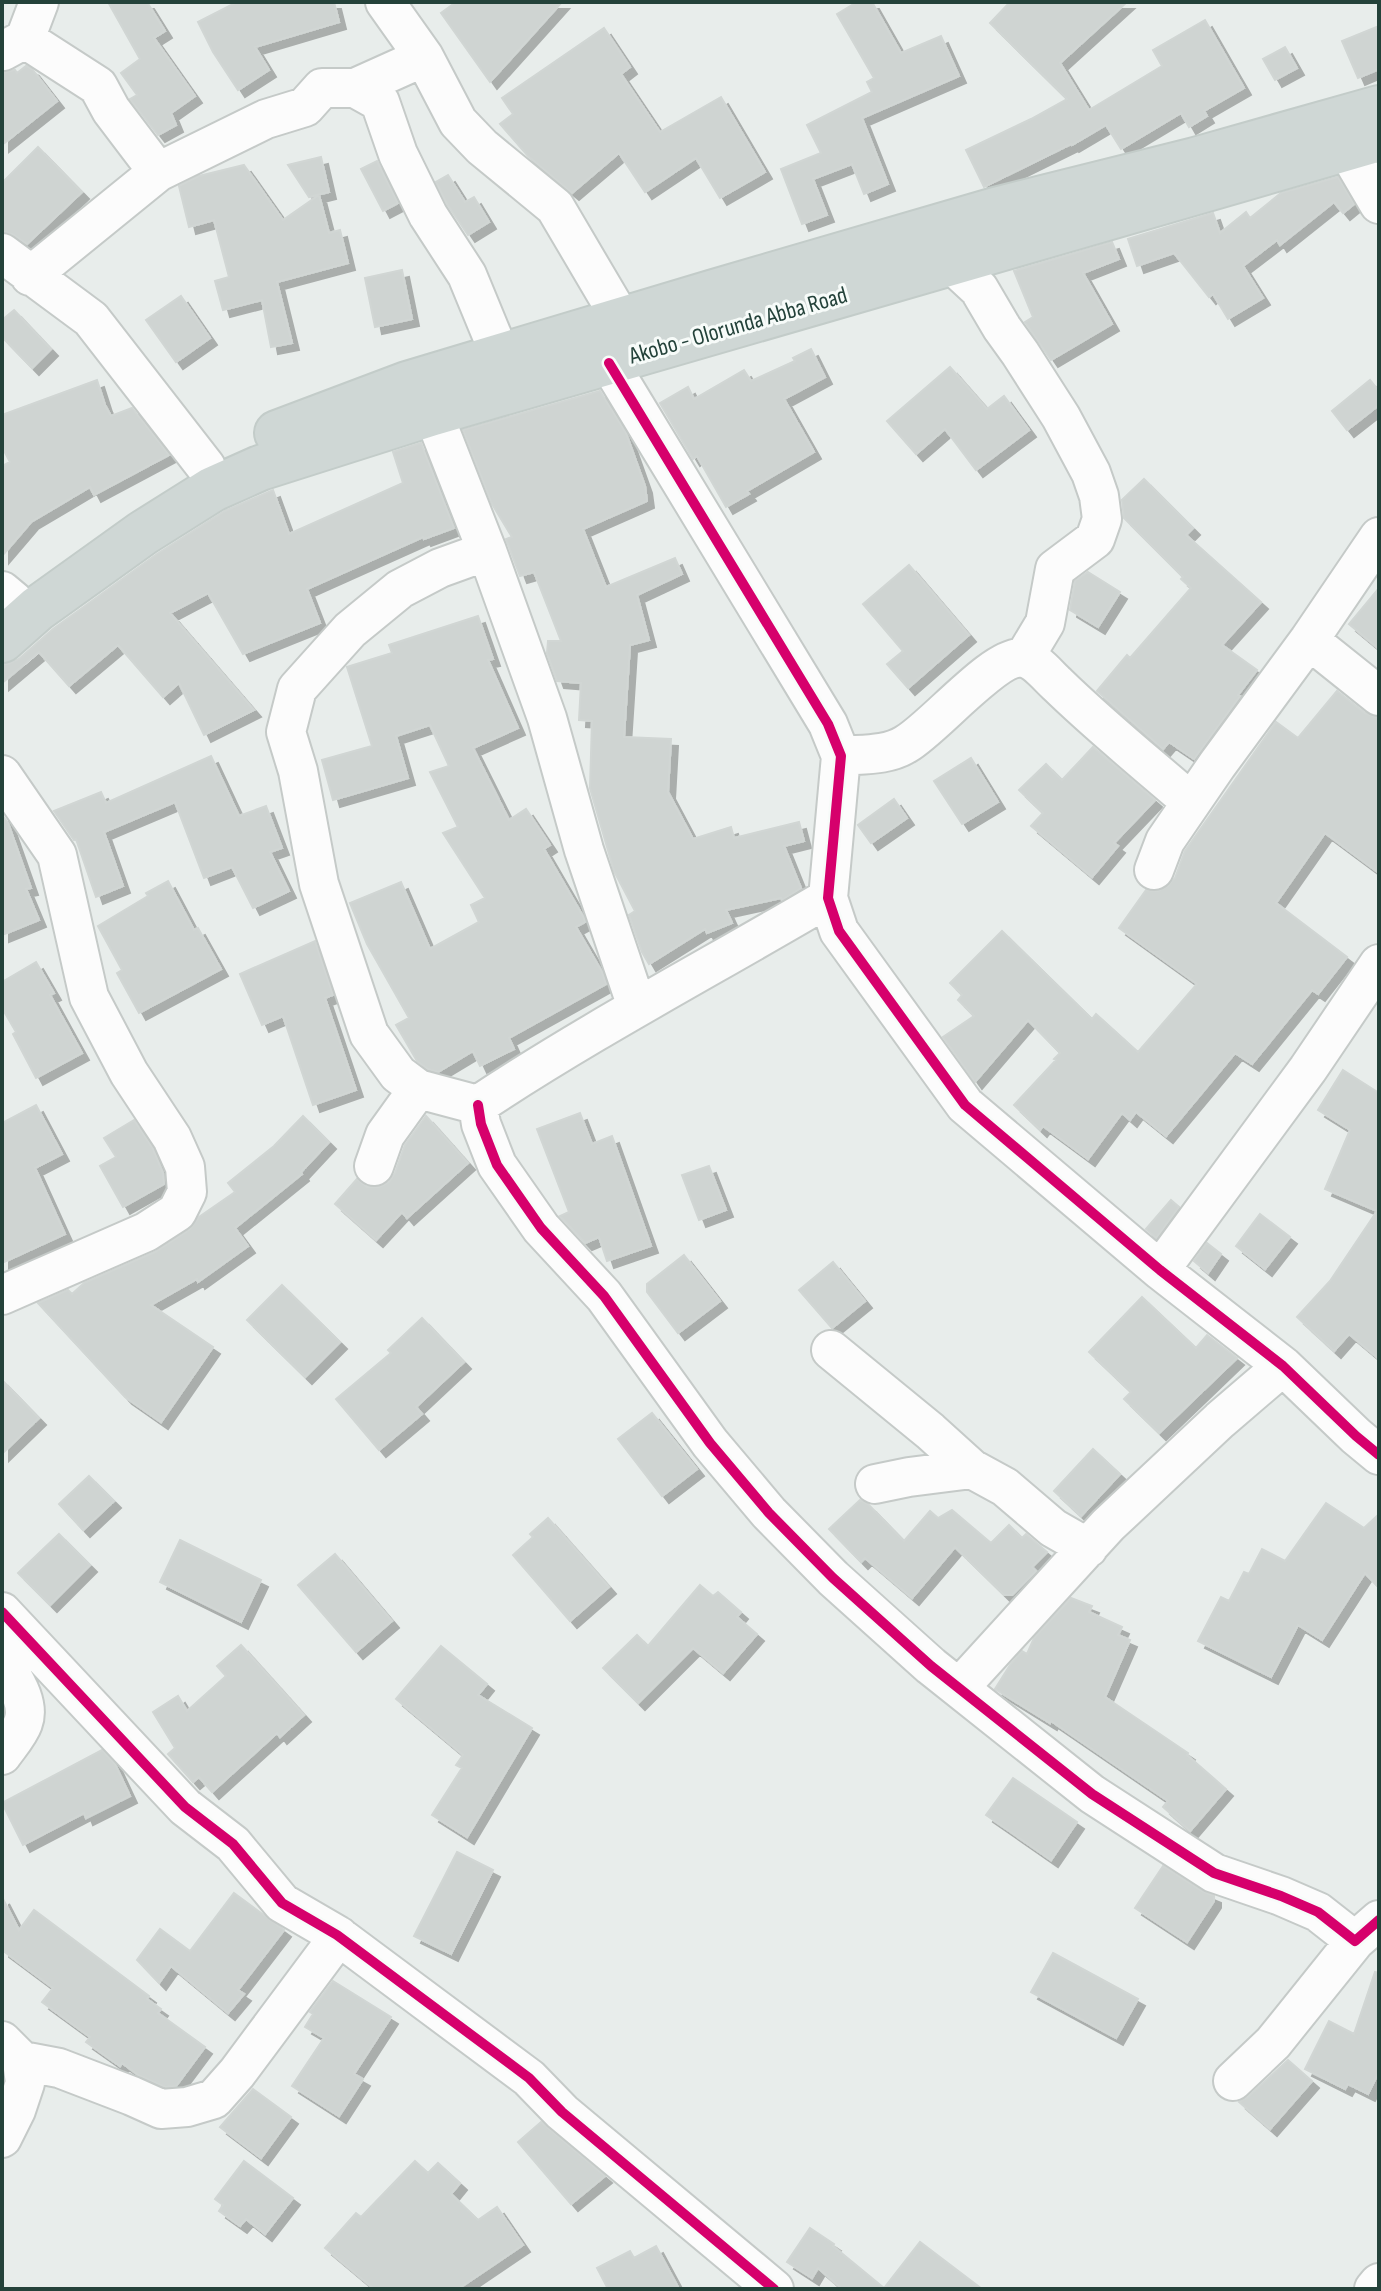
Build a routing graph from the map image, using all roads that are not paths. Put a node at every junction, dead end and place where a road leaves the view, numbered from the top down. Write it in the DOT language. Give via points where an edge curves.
graph roads {
  1 [pos="39,2"];
  2 [pos="385,2"];
  3 [pos="14,45"];
  4 [pos="424,57"];
  5 [pos="355,88"];
  6 [pos="1379,108"];
  7 [pos="1362,144"];
  8 [pos="158,172"];
  9 [pos="1379,204"];
  10 [pos="952,264"];
  11 [pos="16,265"];
  12 [pos="621,319"];
  13 [pos="500,355"];
  14 [pos="609,363"];
  15 [pos="433,413"];
  16 [pos="206,467"];
  17 [pos="1379,537"];
  18 [pos="487,551"];
  19 [pos="5,610"];
  20 [pos="1309,640"];
  21 [pos="1024,658"];
  22 [pos="1379,696"];
  23 [pos="841,756"];
  24 [pos="2,775"];
  25 [pos="1191,802"];
  26 [pos="1154,870"];
  27 [pos="828,898"];
  28 [pos="1379,964"];
  29 [pos="637,1007"];
  30 [pos="418,1089"];
  31 [pos="478,1105"];
  32 [pos="374,1166"];
  33 [pos="1160,1270"];
  34 [pos="2,1295"];
  35 [pos="831,1350"];
  36 [pos="1283,1366"];
  37 [pos="1379,1455"];
  38 [pos="972,1469"];
  39 [pos="875,1484"];
  40 [pos="1088,1548"];
  41 [pos="2,1612"];
  42 [pos="2,1659"];
  43 [pos="959,1688"];
  44 [pos="2,1755"];
  45 [pos="1367,1931"];
  46 [pos="339,1936"];
  47 [pos="12,2051"];
  48 [pos="1233,2081"];
  49 [pos="2,2138"];
  50 [pos="1379,2283"];
  51 [pos="774,2289"];
  52 [pos="1374,2289"];
  1 -- 3 [label="street"];
  2 -- 4 [label="street"];
  3 -- 8 [label="street" via="98,86"];
  4 -- 5 [label="street"];
  4 -- 12 [label="street" via="458,122 555,207"];
  5 -- 8 [label="street" via="322,88 305,107 266,119"];
  5 -- 13 [label="street" via="380,102 398,154 428,215 467,275"];
  6 -- 12 [label="main road, Akobo - Olorunda Abba Road" via="995,210"];
  7 -- 9 [label="street"];
  7 -- 10 [label="main road, Akobo - Olorunda Abba Road"];
  8 -- 11 [label="street"];
  10 -- 14 [label="main road, Akobo - Olorunda Abba Road"];
  10 -- 21 [label="street" via="979,289 1045,391 1099,496 1102,519 1095,539 1055,569 1045,623"];
  11 -- 16 [label="street" via="91,319"];
  12 -- 13 [label="main road, Akobo - Olorunda Abba Road"];
  13 -- 16 [label="main road, Akobo - Olorunda Abba Road" via="255,441"];
  14 -- 15 [label="main road, Akobo - Olorunda Abba Road"];
  14 -- 23 [label="street" via="828,724"];
  15 -- 18 [label="street"];
  15 -- 19 [label="main road, Akobo - Olorunda Abba Road" via="260,468 213,489 37,609"];
  16 -- 19 [label="main road, Akobo - Olorunda Abba Road" via="130,514"];
  17 -- 20 [label="street"];
  18 -- 29 [label="street" via="547,718"];
  18 -- 30 [label="street" via="400,589 350,630 297,689 286,732 319,884 369,1034 398,1074"];
  20 -- 22 [label="street"];
  20 -- 25 [label="street"];
  21 -- 23 [label="street" via="1008,661 981,678 905,745 885,753"];
  21 -- 25 [label="street"];
  23 -- 27 [label="street"];
  24 -- 34 [label="street" via="57,855 89,997 129,1073 172,1138 185,1167 187,1192 177,1212 146,1232"];
  25 -- 26 [label="street" via="1165,841"];
  27 -- 29 [label="street"];
  27 -- 33 [label="street" via="839,931 965,1105"];
  28 -- 33 [label="street"];
  29 -- 31 [label="street"];
  30 -- 31 [label="street"];
  30 -- 32 [label="street" via="385,1135"];
  31 -- 43 [label="street" via="497,1165 541,1228 604,1296 710,1443 833,1578"];
  33 -- 36 [label="street"];
  35 -- 38 [label="street"];
  36 -- 37 [label="street"];
  36 -- 40 [label="street"];
  38 -- 39 [label="street"];
  38 -- 40 [label="street"];
  40 -- 43 [label="street"];
  41 -- 46 [label="street" via="185,1807 233,1844 282,1903"];
  42 -- 44 [label="street" via="23,1698 25,1713"];
  43 -- 45 [label="street" via="1092,1794 1214,1873"];
  45 -- 48 [label="street" via="1273,2043"];
  46 -- 47 [label="street" via="214,2099 161,2109"];
  46 -- 51 [label="street" via="529,2078 562,2112"];
  47 -- 49 [label="street" via="25,2083"];
  50 -- 52 [label="street"];
}
